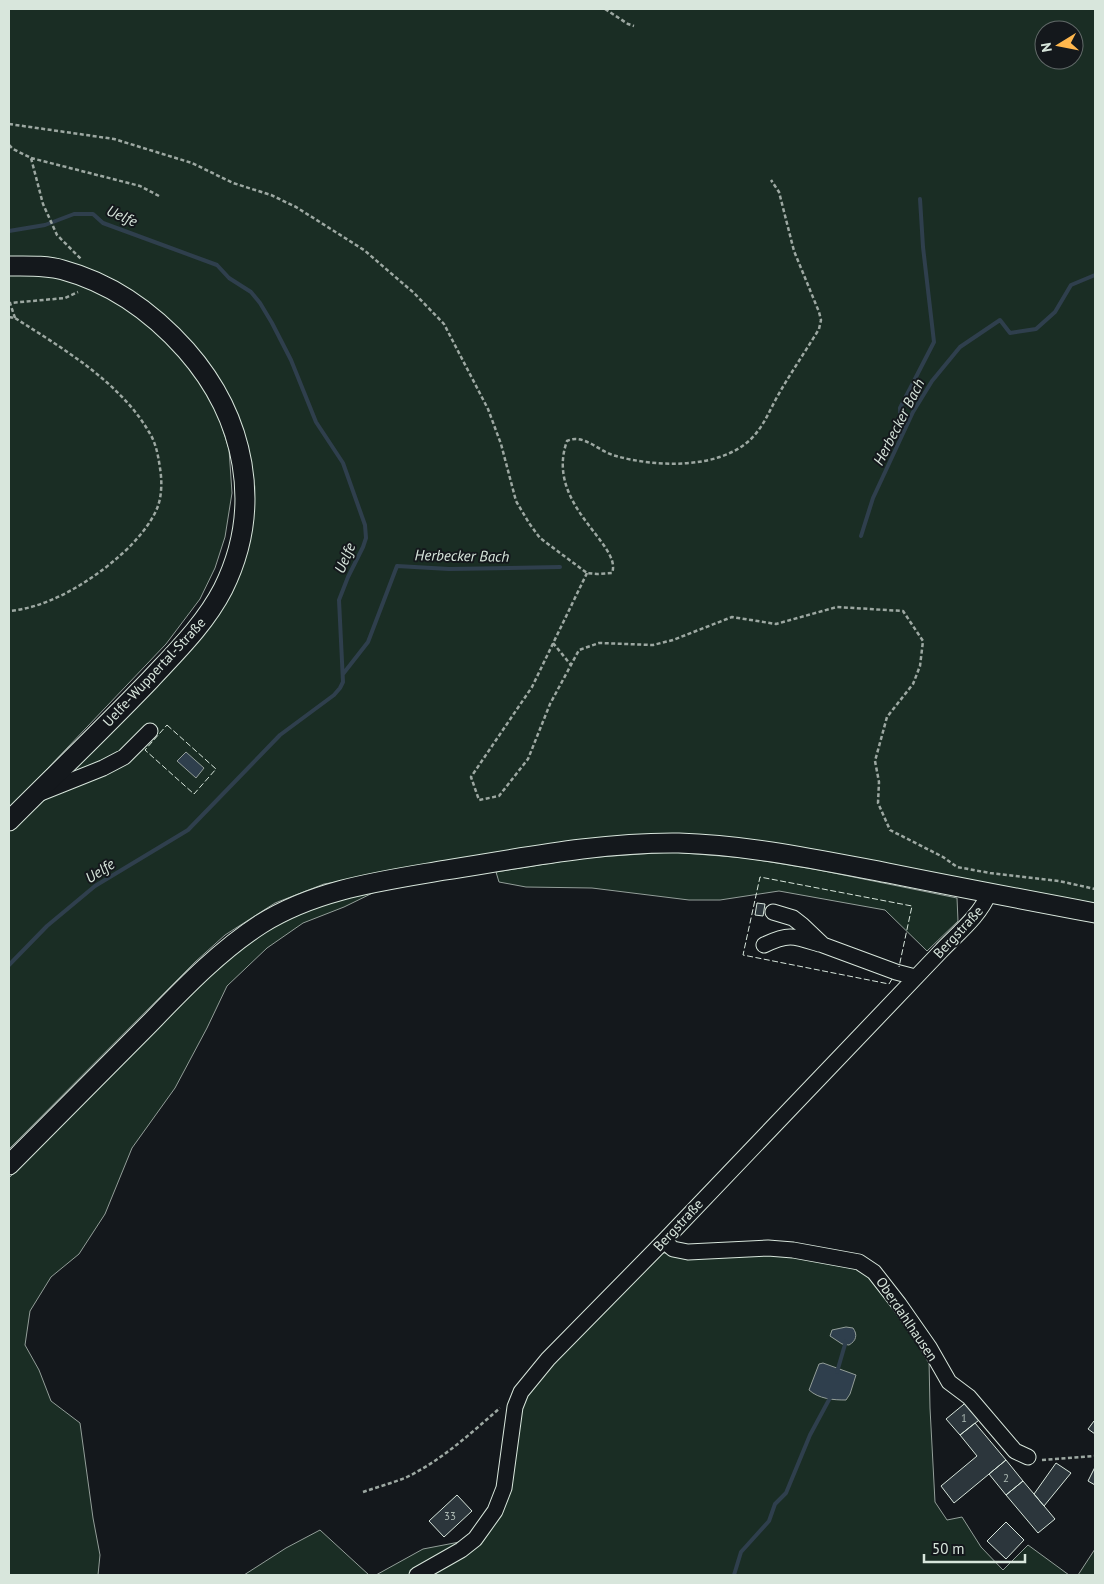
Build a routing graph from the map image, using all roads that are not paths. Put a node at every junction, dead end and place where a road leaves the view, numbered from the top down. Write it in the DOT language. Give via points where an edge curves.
graph roads {
  1 [pos="9,266"];
  2 [pos="150,731"];
  3 [pos="34,796"];
  4 [pos="9,821"];
  5 [pos="989,893"];
  6 [pos="773,912"];
  7 [pos="1095,913"];
  8 [pos="764,945"];
  9 [pos="823,946"];
  10 [pos="915,977"];
  11 [pos="9,1165"];
  12 [pos="664,1241"];
  13 [pos="1028,1457"];
  14 [pos="417,1575"];
  1 -- 3 [label="main road, Uelfe-Wuppertal-Straße" via="62,270 94,281 152,317 203,372 223,406 236,438 244,480 244,519 236,553 223,588 202,620 128,702"];
  2 -- 3 [label="street" via="124,757"];
  3 -- 4 [label="main road, Uelfe-Wuppertal-Straße"];
  5 -- 7 [label="main road"];
  5 -- 10 [label="street, Bergstraße" via="977,912"];
  5 -- 11 [label="main road" via="772,852 675,843 546,854 336,891 277,914 229,947"];
  6 -- 9 [label="street" via="793,918"];
  8 -- 9 [label="street" via="794,936"];
  9 -- 10 [label="street"];
  10 -- 12 [label="street, Bergstraße"];
  12 -- 13 [label="street, Oberdahlhausen" via="673,1249 688,1252 768,1248 859,1262 874,1272 899,1304 949,1382 969,1397 1015,1451"];
  12 -- 14 [label="street, Bergstraße" via="570,1335 521,1392 514,1414 504,1488 495,1511 475,1539"];
}
